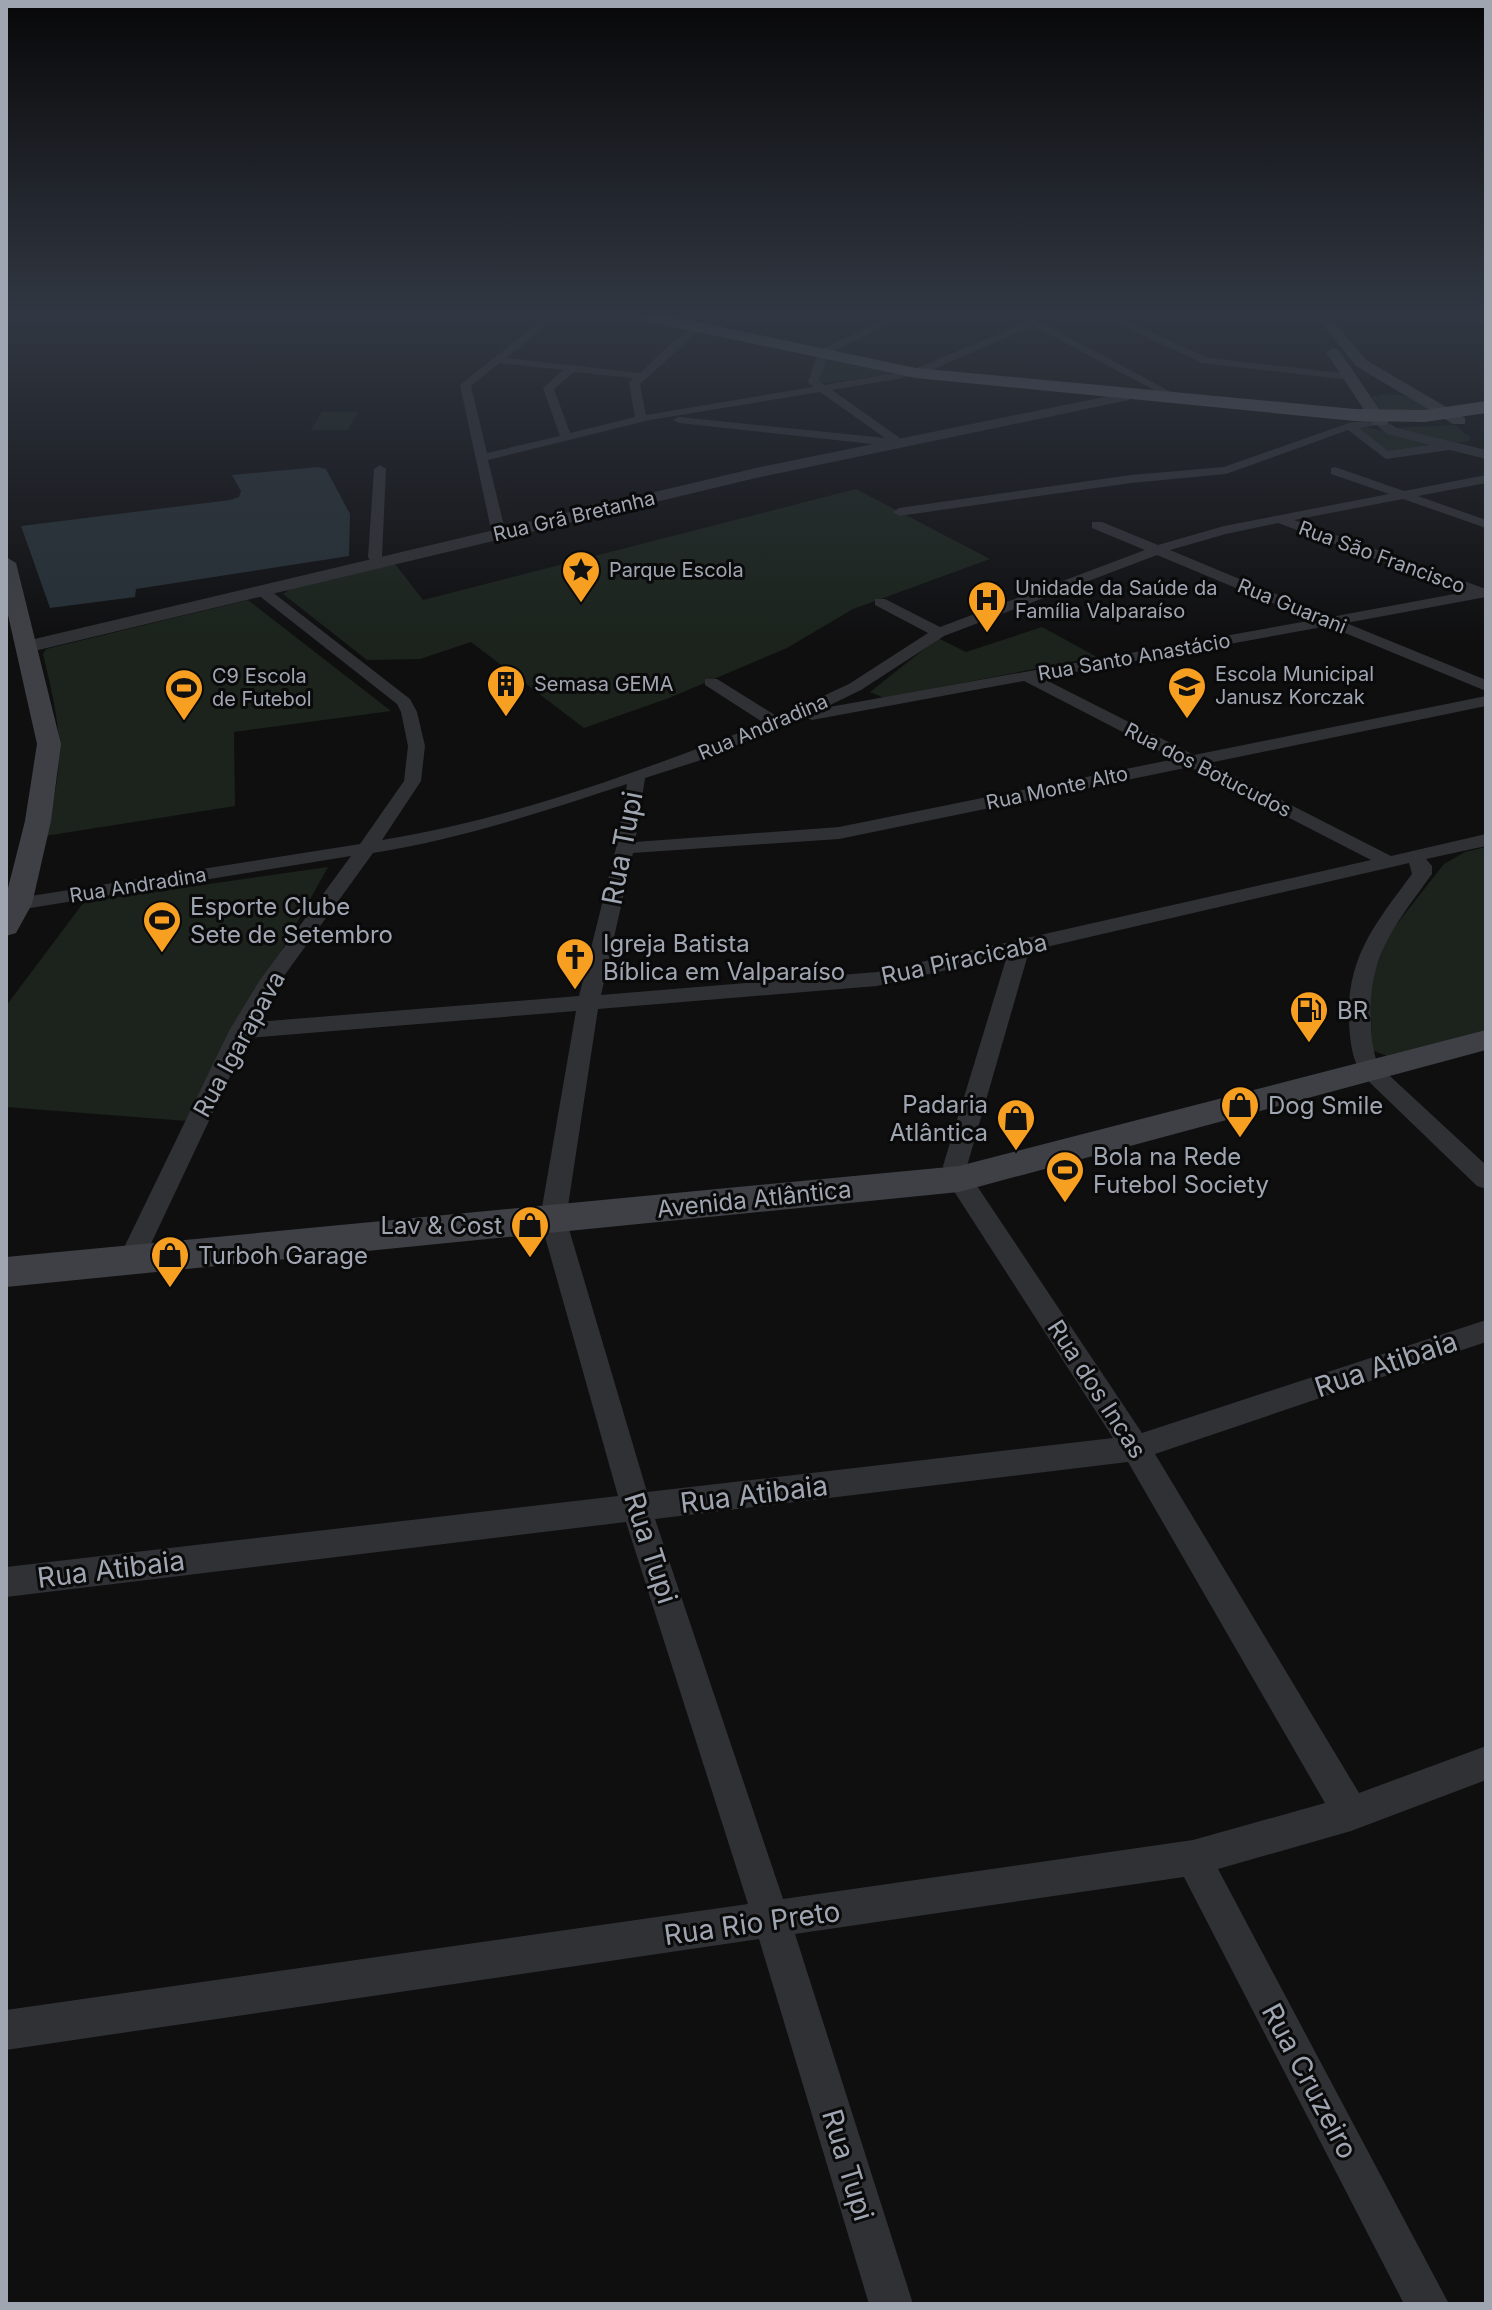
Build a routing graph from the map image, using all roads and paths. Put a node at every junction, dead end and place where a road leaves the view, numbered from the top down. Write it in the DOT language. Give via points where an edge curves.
graph roads {
  1 [pos="474,424"];
  2 [pos="561,424"];
  3 [pos="621,424"];
  4 [pos="704,424"];
  5 [pos="872,424"];
  6 [pos="995,424"];
  7 [pos="1359,424"];
  8 [pos="1384,424"];
  9 [pos="1460,424"];
  10 [pos="1350,426"];
  11 [pos="566,437"];
  12 [pos="900,443"];
  13 [pos="1449,446"];
  14 [pos="1483,450"];
  15 [pos="482,458"];
  16 [pos="380,469"];
  17 [pos="1335,471"];
  18 [pos="1486,479"];
  19 [pos="1403,495"];
  20 [pos="899,512"];
  21 [pos="1278,519"];
  22 [pos="1486,524"];
  23 [pos="1097,525"];
  24 [pos="499,534"];
  25 [pos="1157,550"];
  26 [pos="6,563"];
  27 [pos="379,563"];
  28 [pos="262,591"];
  29 [pos="1485,594"];
  30 [pos="880,602"];
  31 [pos="1330,621"];
  32 [pos="939,633"];
  33 [pos="26,647"];
  34 [pos="1028,677"];
  35 [pos="711,682"];
  36 [pos="1486,686"];
  37 [pos="855,687"];
  38 [pos="895,701"];
  39 [pos="1486,701"];
  40 [pos="779,722"];
  41 [pos="1190,760"];
  42 [pos="637,776"];
  43 [pos="1486,840"];
  44 [pos="366,848"];
  45 [pos="625,848"];
  46 [pos="1414,857"];
  47 [pos="1389,862"];
  48 [pos="18,904"];
  49 [pos="6,927"];
  50 [pos="1020,947"];
  51 [pos="588,1004"];
  52 [pos="240,1031"];
  53 [pos="1486,1040"];
  54 [pos="1370,1070"];
  55 [pos="959,1179"];
  56 [pos="1486,1180"];
  57 [pos="553,1219"];
  58 [pos="131,1260"];
  59 [pos="6,1272"];
  60 [pos="1486,1331"];
  61 [pos="1136,1448"];
  62 [pos="637,1509"];
  63 [pos="6,1582"];
  64 [pos="1486,1763"];
  65 [pos="1351,1813"];
  66 [pos="1193,1858"];
  67 [pos="772,1920"];
  68 [pos="6,2030"];
  69 [pos="891,2304"];
  70 [pos="1427,2304"];
  1 -- 15 [label="street"];
  2 -- 11 [label="street"];
  3 -- 11 [label="street"];
  4 -- 12 [label="street"];
  5 -- 12 [label="street"];
  6 -- 12 [label="street, Rua Grã Bretanha"];
  7 -- 10 [label="street"];
  8 -- 13 [label="street" via="1392,431"];
  9 -- 14 [label="street"];
  10 -- 13 [label="street" via="1386,455"];
  10 -- 20 [label="street" via="1226,470"];
  11 -- 15 [label="street"];
  12 -- 24 [label="street, Rua Grã Bretanha"];
  13 -- 14 [label="street"];
  15 -- 24 [label="street"];
  16 -- 27 [label="street" via="375,557"];
  17 -- 19 [label="street"];
  18 -- 19 [label="street, Rua Andradina"];
  19 -- 21 [label="street, Rua Andradina"];
  19 -- 22 [label="street"];
  21 -- 25 [label="street, Rua Andradina"];
  21 -- 29 [label="street, Rua São Francisco"];
  23 -- 25 [label="street, Rua Guarani"];
  24 -- 27 [label="street, Rua Grã Bretanha"];
  25 -- 31 [label="street, Rua Guarani"];
  25 -- 32 [label="street, Rua Andradina"];
  26 -- 33 [label="main road"];
  27 -- 28 [label="street, Rua Grã Bretanha"];
  28 -- 33 [label="street, Rua Grã Bretanha"];
  28 -- 44 [label="street, Rua Igarapava" via="396,694 408,709 417,762 414,777"];
  29 -- 31 [label="street, Rua Santo Anastácio"];
  30 -- 32 [label="street"];
  31 -- 34 [label="street, Rua Santo Anastácio"];
  31 -- 36 [label="street, Rua Guarani"];
  32 -- 37 [label="street, Rua Andradina"];
  33 -- 48 [label="main road" via="49,744"];
  34 -- 38 [label="street, Rua Santo Anastácio"];
  34 -- 41 [label="street, Rua dos Botucudos"];
  35 -- 40 [label="street"];
  37 -- 38 [label="street" via="866,697"];
  37 -- 40 [label="street, Rua Andradina"];
  38 -- 40 [label="street, Rua Santo Anastácio"];
  39 -- 41 [label="street, Rua Monte Alto"];
  40 -- 42 [label="street, Rua Andradina"];
  41 -- 45 [label="street, Rua Monte Alto" via="839,833"];
  41 -- 47 [label="street, Rua dos Botucudos"];
  42 -- 44 [label="street, Rua Andradina" via="456,833"];
  42 -- 45 [label="street, Rua Tupi"];
  43 -- 46 [label="street, Rua Piracicaba"];
  44 -- 48 [label="street, Rua Andradina"];
  44 -- 52 [label="street, Rua Igarapava"];
  45 -- 51 [label="street, Rua Tupi"];
  46 -- 47 [label="street, Rua Piracicaba"];
  46 -- 54 [label="street" via="1422,874 1377,934 1358,989 1362,1054"];
  47 -- 50 [label="street, Rua Piracicaba"];
  48 -- 49 [label="main road"];
  50 -- 51 [label="street, Rua Piracicaba" via="877,979"];
  50 -- 55 [label="street" via="956,1155"];
  51 -- 52 [label="street, Rua Piracicaba"];
  51 -- 57 [label="street, Rua Tupi"];
  52 -- 58 [label="street, Rua Igarapava"];
  53 -- 54 [label="main road, Avenida Atlântica"];
  54 -- 55 [label="main road, Avenida Atlântica"];
  54 -- 56 [label="street"];
  55 -- 57 [label="main road, Avenida Atlântica"];
  55 -- 61 [label="street, Rua dos Incas"];
  57 -- 58 [label="main road, Avenida Atlântica"];
  57 -- 62 [label="street, Rua Tupi"];
  58 -- 59 [label="main road, Avenida Atlântica"];
  60 -- 61 [label="street, Rua Atibaia"];
  61 -- 62 [label="street, Rua Atibaia"];
  61 -- 65 [label="street, Rua dos Incas"];
  62 -- 63 [label="street, Rua Atibaia"];
  62 -- 67 [label="street, Rua Tupi"];
  64 -- 65 [label="street, Rua Rio Preto"];
  65 -- 66 [label="street, Rua Rio Preto"];
  66 -- 67 [label="street, Rua Rio Preto"];
  66 -- 70 [label="street, Rua Cruzeiro"];
  67 -- 68 [label="street, Rua Rio Preto"];
  67 -- 69 [label="street, Rua Tupi"];
}
